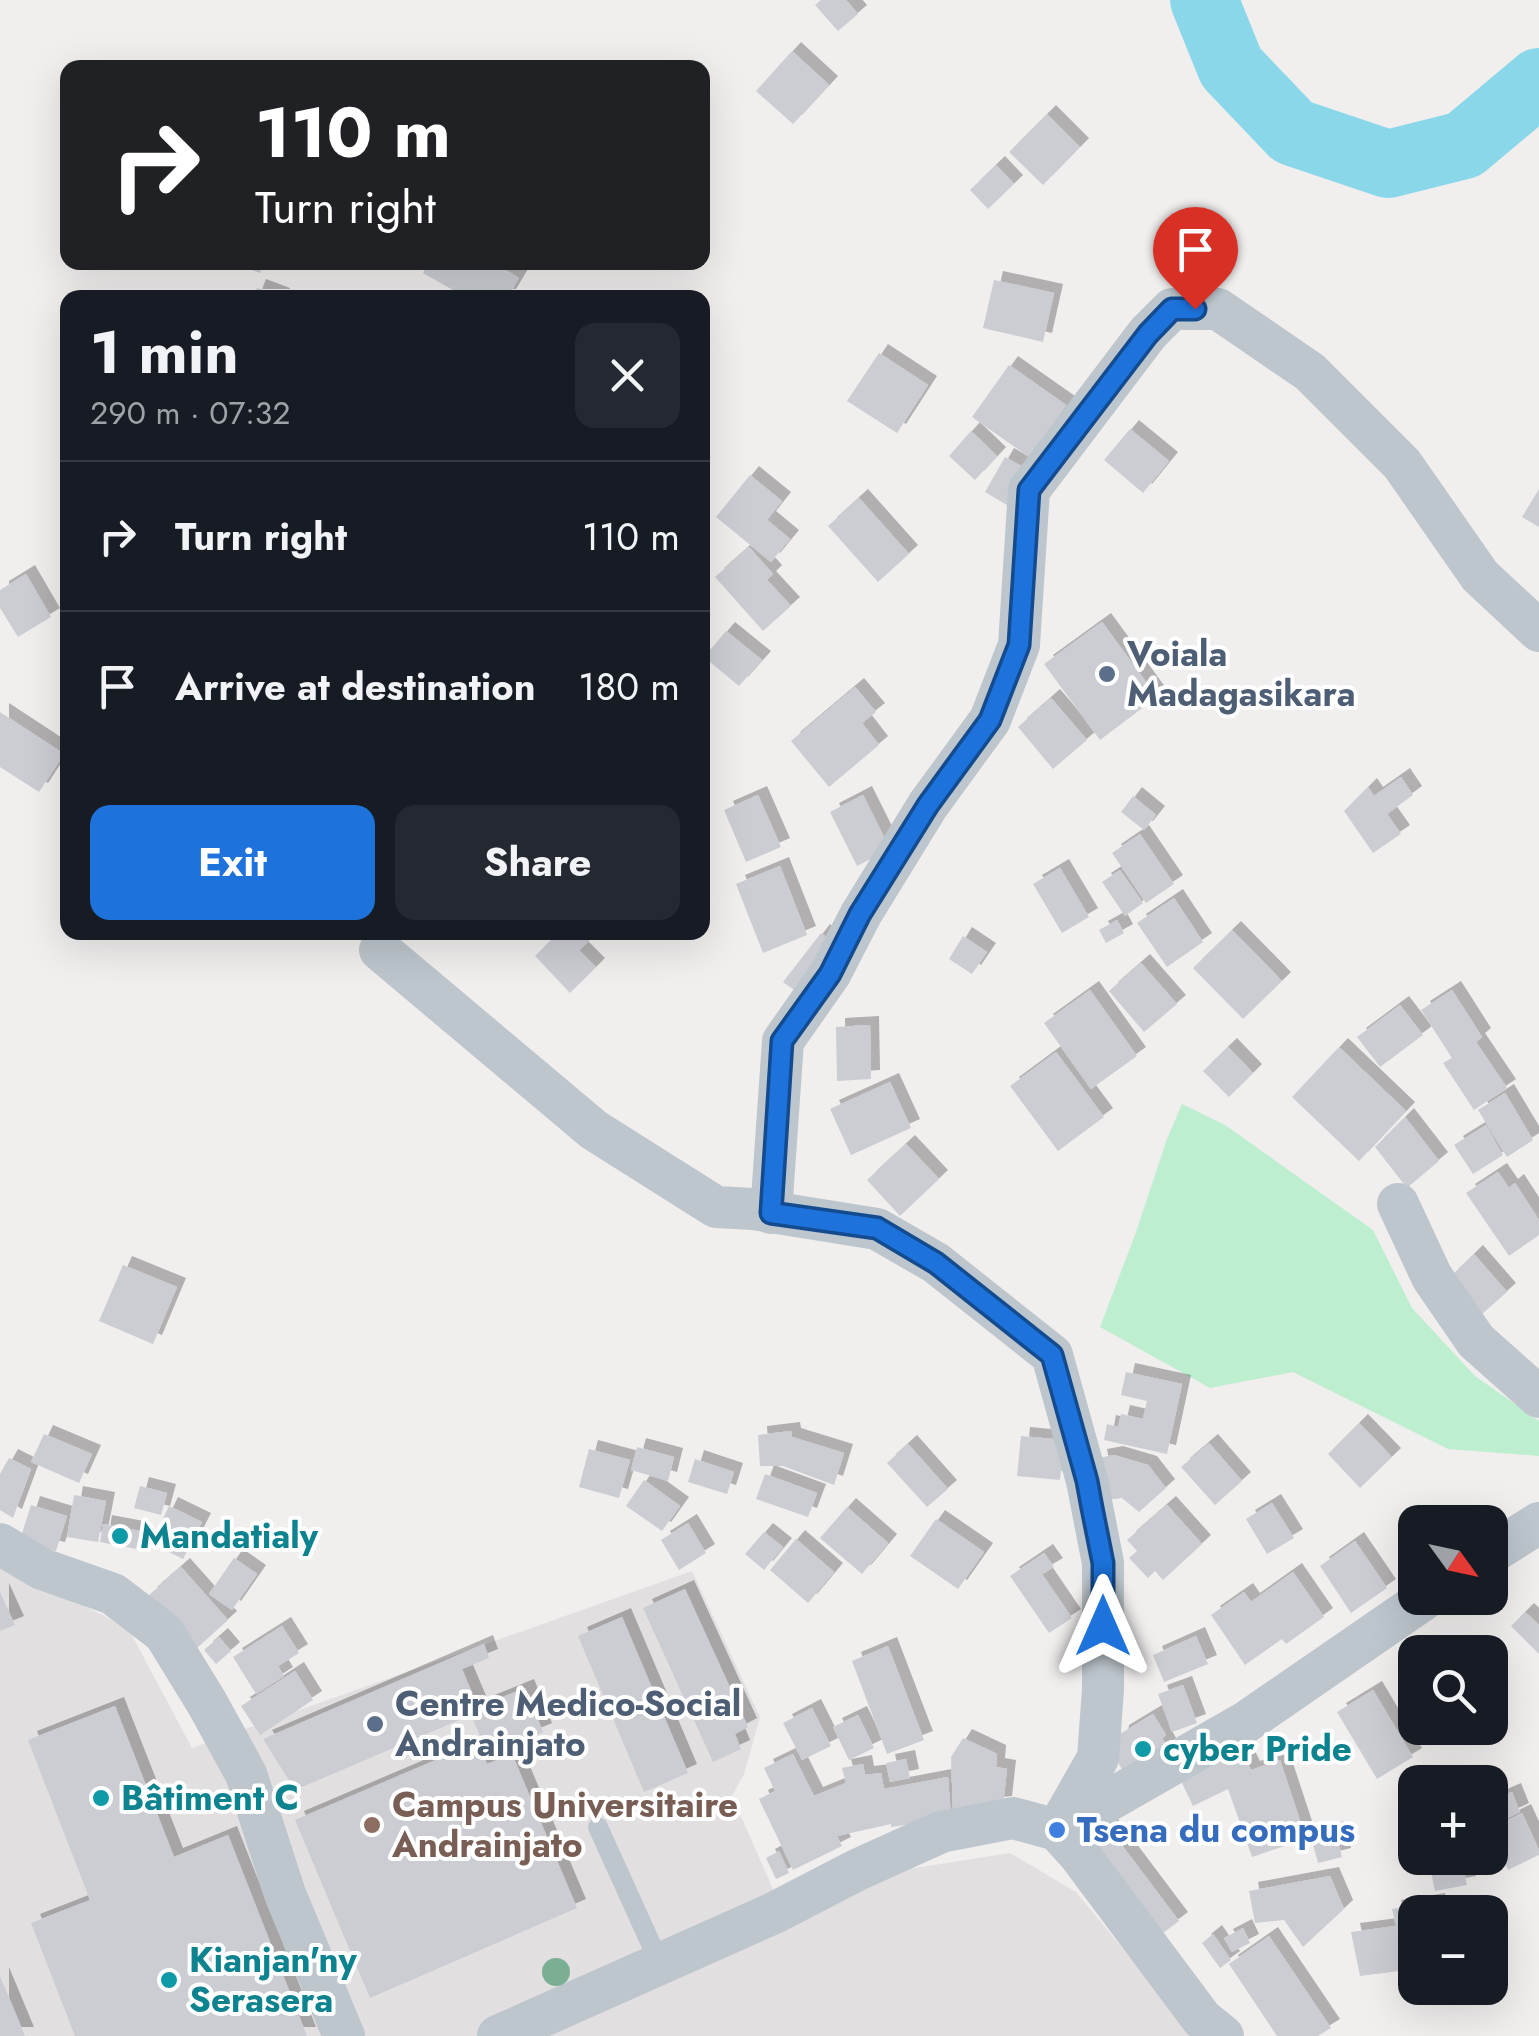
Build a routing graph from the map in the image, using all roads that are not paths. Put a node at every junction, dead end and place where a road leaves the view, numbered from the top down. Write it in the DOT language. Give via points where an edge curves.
graph roads {
  1 [pos="1539,631"];
  2 [pos="380,950"];
  3 [pos="1398,1204"];
  4 [pos="771,1213"];
  5 [pos="1539,1397"];
  6 [pos="1539,1523"];
  7 [pos="1508,1543"];
  8 [pos="0,1544"];
  9 [pos="1401,1615"];
  10 [pos="598,1827"];
  11 [pos="1057,1830"];
  12 [pos="660,1964"];
  13 [pos="344,2036"];
  14 [pos="498,2036"];
  15 [pos="1224,2036"];
  1 -- 4 [label="street" via="1480,576 1402,464 1310,372 1218,309 1172,309 1029,490 1019,645 990,720 928,805 830,974 782,1041"];
  2 -- 4 [label="street" via="594,1130 716,1207"];
  3 -- 5 [label="street" via="1432,1278 1476,1342"];
  4 -- 11 [label="street" via="877,1228 936,1263 1052,1355 1103,1563 1098,1758"];
  6 -- 7 [label="street"];
  8 -- 13 [label="street" via="42,1569 112,1594 164,1633 246,1774 285,1894"];
  9 -- 11 [label="street" via="1246,1722"];
  10 -- 12 [label="lane"];
  11 -- 12 [label="street" via="1013,1818 941,1832"];
  11 -- 15 [label="street" via="1202,2018"];
  12 -- 14 [label="street"];
}
